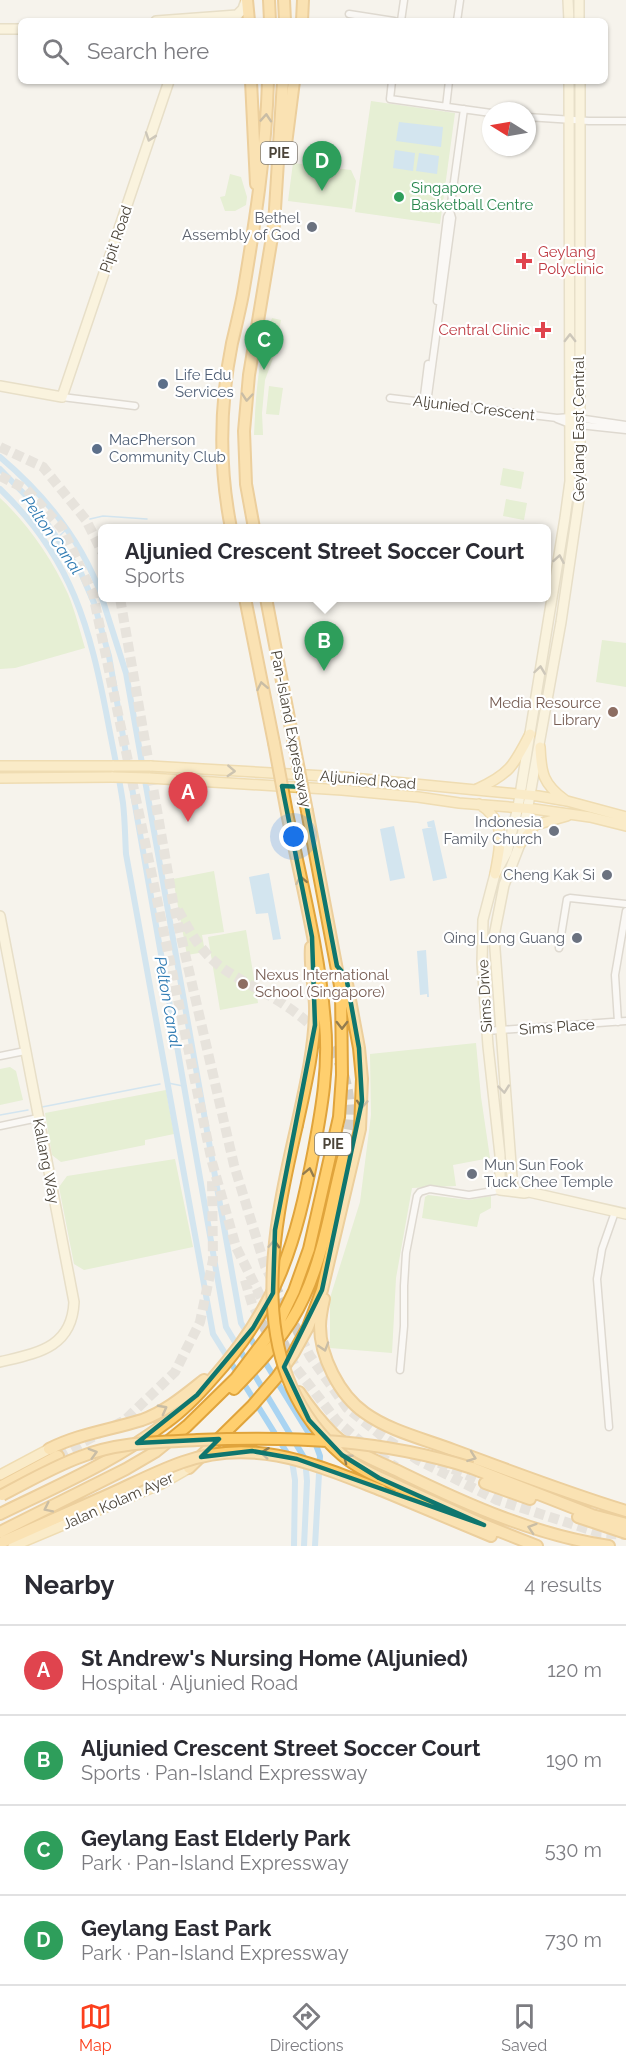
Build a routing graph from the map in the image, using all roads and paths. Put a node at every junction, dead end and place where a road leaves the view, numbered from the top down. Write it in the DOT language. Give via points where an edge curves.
graph roads {
  1 [pos="247,0"];
  2 [pos="269,0"];
  3 [pos="284,0"];
  4 [pos="303,0"];
  5 [pos="404,0"];
  6 [pos="460,0"];
  7 [pos="568,0"];
  8 [pos="579,0"];
  9 [pos="349,14"];
  10 [pos="196,18"];
  11 [pos="249,18"];
  12 [pos="270,18"];
  13 [pos="285,18"];
  14 [pos="302,18"];
  15 [pos="375,18"];
  16 [pos="401,18"];
  17 [pos="457,18"];
  18 [pos="569,18"];
  19 [pos="579,18"];
  20 [pos="18,29"];
  21 [pos="0,30"];
  22 [pos="168,84"];
  23 [pos="251,84"];
  24 [pos="268,84"];
  25 [pos="283,84"];
  26 [pos="294,84"];
  27 [pos="392,84"];
  28 [pos="449,84"];
  29 [pos="569,84"];
  30 [pos="580,84"];
  31 [pos="446,107"];
  32 [pos="464,110"];
  33 [pos="482,112"];
  34 [pos="536,118"];
  35 [pos="570,120"];
  36 [pos="580,121"];
  37 [pos="626,121"];
  38 [pos="260,196"];
  39 [pos="274,225"];
  40 [pos="0,386"];
  41 [pos="62,397"];
  42 [pos="390,398"];
  43 [pos="425,402"];
  44 [pos="135,406"];
  45 [pos="570,421"];
  46 [pos="581,422"];
  47 [pos="626,425"];
  48 [pos="626,430"];
  49 [pos="230,524"];
  50 [pos="253,524"];
  51 [pos="246,602"];
  52 [pos="267,602"];
  53 [pos="531,734"];
  54 [pos="540,747"];
  55 [pos="0,766"];
  56 [pos="0,778"];
  57 [pos="475,790"];
  58 [pos="519,795"];
  59 [pos="530,796"];
  60 [pos="567,801"];
  61 [pos="477,803"];
  62 [pos="523,808"];
  63 [pos="575,815"];
  64 [pos="626,818"];
  65 [pos="626,826"];
  66 [pos="519,844"];
  67 [pos="495,874"];
  68 [pos="626,904"];
  69 [pos="626,911"];
  70 [pos="0,916"];
  71 [pos="559,948"];
  72 [pos="337,966"];
  73 [pos="315,970"];
  74 [pos="626,1021"];
  75 [pos="618,1022"];
  76 [pos="500,1030"];
  77 [pos="487,1031"];
  78 [pos="25,1050"];
  79 [pos="0,1056"];
  80 [pos="37,1112"];
  81 [pos="0,1126"];
  82 [pos="343,1158"];
  83 [pos="498,1190"];
  84 [pos="513,1191"];
  85 [pos="612,1211"];
  86 [pos="626,1214"];
  87 [pos="322,1290"];
  88 [pos="264,1349"];
  89 [pos="0,1362"];
  90 [pos="226,1364"];
  91 [pos="400,1370"];
  92 [pos="291,1380"];
  93 [pos="609,1427"];
  94 [pos="49,1449"];
  95 [pos="58,1456"];
  96 [pos="189,1468"];
  97 [pos="0,1475"];
  98 [pos="487,1479"];
  99 [pos="381,1490"];
  100 [pos="1,1493"];
  101 [pos="626,1512"];
  102 [pos="0,1514"];
  103 [pos="626,1524"];
  104 [pos="484,1525"];
  105 [pos="0,1532"];
  106 [pos="626,1533"];
  107 [pos="35,1538"];
  108 [pos="0,1543"];
  109 [pos="13,1546"];
  110 [pos="22,1546"];
  111 [pos="516,1546"];
  112 [pos="537,1546"];
  113 [pos="609,1546"];
  1 -- 10 [label="street" via="237,15"];
  1 -- 11 [label="highway"];
  2 -- 12 [label="highway"];
  3 -- 13 [label="highway"];
  4 -- 14 [label="highway"];
  5 -- 16 [label="street"];
  6 -- 17 [label="street"];
  7 -- 18 [label="street"];
  8 -- 19 [label="street"];
  9 -- 15 [label="street"];
  20 -- 21 [label="street"];
  22 -- 41 [label="street, Pipit Road, one-way"];
  23 -- 38 [label="highway" via="254,176"];
  38 -- 24 [label="highway, PIE, one-way"];
  25 -- 39 [label="highway, PIE"];
  26 -- 39 [label="highway"];
  27 -- 31 [label="street" via="390,99"];
  28 -- 31 [label="street"];
  29 -- 35 [label="street, Geylang East Central"];
  30 -- 36 [label="street, Geylang East Central"];
  31 -- 32 [label="street"];
  32 -- 33 [label="street"];
  32 -- 43 [label="street"];
  34 -- 35 [label="street"];
  35 -- 36 [label="street"];
  45 -- 35 [label="street, Geylang East Central, one-way"];
  36 -- 37 [label="street"];
  36 -- 46 [label="street, Geylang East Central"];
  38 -- 49 [label="highway, PIE" via="225,399 223,476"];
  39 -- 50 [label="highway, PIE, one-way" via="249,375 244,431 246,484"];
  40 -- 41 [label="street"];
  41 -- 44 [label="street"];
  42 -- 43 [label="street, Aljunied Crescent"];
  43 -- 45 [label="street, Aljunied Crescent"];
  45 -- 46 [label="street, Aljunied Crescent"];
  53 -- 45 [label="street, Geylang East Central, one-way" via="567,510"];
  46 -- 47 [label="street"];
  46 -- 48 [label="street"];
  46 -- 54 [label="street, Geylang East Central" via="579,511"];
  73 -- 51 [label="highway, Pan-Island Expressway, one-way, bridge" via="312,937"];
  52 -- 72 [label="highway, Pan-Island Expressway / PIE, bridge"];
  53 -- 57 [label="main road" via="503,776"];
  53 -- 58 [label="street, Geylang East Central"];
  54 -- 59 [label="street, Geylang East Central"];
  54 -- 60 [label="main road" via="545,780 552,791"];
  55 -- 57 [label="main road, Aljunied Road, one-way, bridge" via="150,766 342,777"];
  56 -- 61 [label="main road, Aljunied Road, bridge" via="149,778"];
  57 -- 58 [label="main road, Aljunied Road"];
  58 -- 59 [label="main road, Aljunied Road"];
  58 -- 62 [label="street, Geylang East Central"];
  59 -- 60 [label="main road, Aljunied Road"];
  59 -- 62 [label="street, Geylang East Central"];
  60 -- 64 [label="main road, Aljunied Road"];
  61 -- 62 [label="main road, Aljunied Road"];
  61 -- 67 [label="main road" via="491,813 498,827 501,839"];
  62 -- 63 [label="main road, Aljunied Road"];
  62 -- 66 [label="street, Sims Drive"];
  62 -- 67 [label="street, Sims Drive"];
  63 -- 65 [label="main road, Aljunied Road"];
  63 -- 66 [label="main road" via="535,825"];
  66 -- 76 [label="street, Sims Drive" via="504,885 494,936"];
  67 -- 77 [label="street, Sims Drive" via="483,920"];
  68 -- 71 [label="street" via="570,897"];
  69 -- 75 [label="street" via="615,975"];
  70 -- 78 [label="street, Kallang Way"];
  72 -- 87 [label="highway, one-way" via="346,976 359,1048 362,1101 360,1129"];
  72 -- 88 [label="highway, Pan-Island Expressway / PIE, one-way" via="342,1028 339,1117 303,1268"];
  90 -- 73 [label="highway, PIE, one-way" via="253,1328 275,1288 290,1249 310,1171 327,1068 326,1024"];
  104 -- 73 [label="highway, one-way, bridge" via="354,1464 318,1431 301,1408 282,1360 273,1290 275,1230 310,1066"];
  74 -- 75 [label="street, Sims Place"];
  75 -- 76 [label="street, Sims Place"];
  76 -- 77 [label="street, Sims Place"];
  76 -- 84 [label="street, Sims Drive, one-way"];
  77 -- 83 [label="street, Sims Drive" via="500,1162"];
  78 -- 79 [label="street"];
  78 -- 80 [label="street, Kallang Way"];
  80 -- 81 [label="street"];
  80 -- 89 [label="street, Kallang Way" via="74,1310 61,1339 37,1353"];
  82 -- 88 [label="highway" via="312,1276 298,1308"];
  83 -- 84 [label="street"];
  83 -- 91 [label="street" via="469,1195 430,1189 417,1196 406,1253"];
  84 -- 85 [label="street"];
  85 -- 86 [label="street"];
  85 -- 93 [label="street" via="597,1280"];
  87 -- 96 [label="highway" via="308,1327 277,1377"];
  87 -- 101 [label="highway, one-way" via="325,1296 321,1343 337,1380 364,1413 391,1427"];
  88 -- 105 [label="highway, Pan-Island Expressway / PIE, one-way" via="238,1381 155,1452"];
  94 -- 90 [label="highway, one-way" via="169,1407"];
  90 -- 102 [label="highway, PIE" via="169,1421 127,1450"];
  113 -- 92 [label="highway, one-way" via="563,1538 486,1512 368,1457 335,1436"];
  94 -- 97 [label="main road"];
  95 -- 100 [label="highway"];
  96 -- 107 [label="main road, Jalan Kolam Ayer"];
  100 -- 98 [label="highway, one-way, bridge" via="80,1456 132,1444 235,1438 339,1440 392,1448 448,1460 472,1468"];
  98 -- 101 [label="highway"];
  98 -- 103 [label="highway"];
  98 -- 106 [label="highway"];
  99 -- 104 [label="highway"];
  99 -- 108 [label="highway, one-way, bridge" via="297,1459 252,1451 229,1452 182,1462"];
  99 -- 111 [label="highway"];
  104 -- 112 [label="highway"];
  107 -- 109 [label="main road, Jalan Kolam Ayer"];
  107 -- 110 [label="main road"];
}
